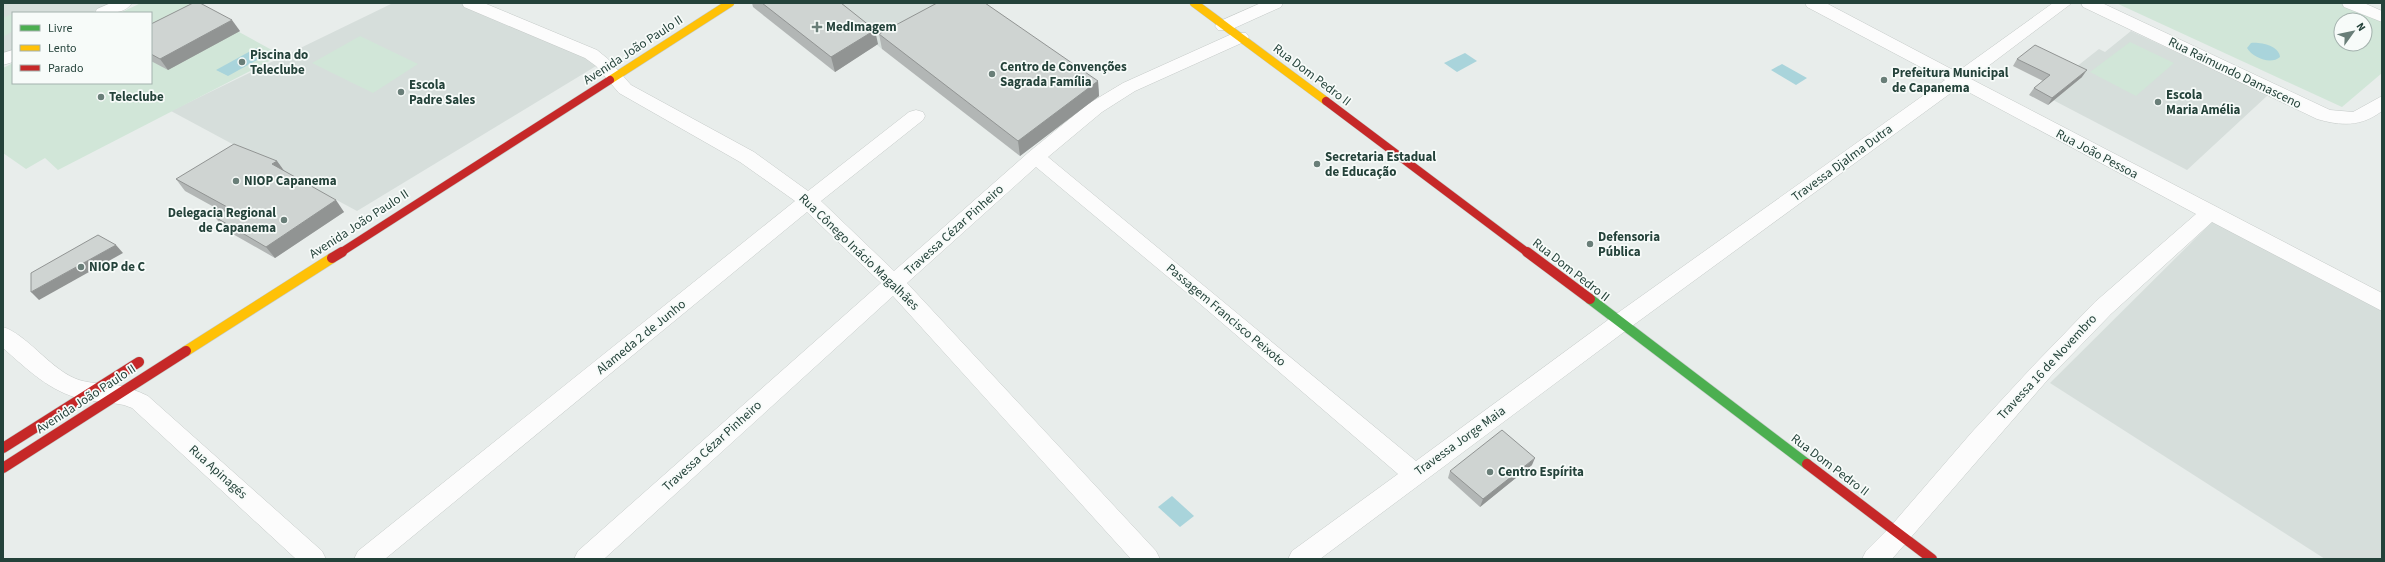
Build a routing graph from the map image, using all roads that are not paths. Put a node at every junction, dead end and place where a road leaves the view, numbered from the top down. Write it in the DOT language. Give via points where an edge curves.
graph roads {
  1 [pos="124,3"];
  2 [pos="470,3"];
  3 [pos="730,3"];
  4 [pos="1194,3"];
  5 [pos="1275,3"];
  6 [pos="1813,3"];
  7 [pos="2064,3"];
  8 [pos="2089,3"];
  9 [pos="2350,3"];
  10 [pos="105,12"];
  11 [pos="2382,17"];
  12 [pos="1232,32"];
  13 [pos="12,56"];
  14 [pos="3,60"];
  15 [pos="610,69"];
  16 [pos="1957,79"];
  17 [pos="2382,102"];
  18 [pos="916,116"];
  19 [pos="1036,157"];
  20 [pos="808,201"];
  21 [pos="2209,213"];
  22 [pos="894,283"];
  23 [pos="2382,303"];
  24 [pos="1620,323"];
  25 [pos="3,335"];
  26 [pos="146,358"];
  27 [pos="92,392"];
  28 [pos="118,394"];
  29 [pos="3,448"];
  30 [pos="3,468"];
  31 [pos="1415,474"];
  32 [pos="1900,535"];
  33 [pos="313,559"];
  34 [pos="367,559"];
  35 [pos="588,559"];
  36 [pos="1147,559"];
  37 [pos="1300,559"];
  38 [pos="1875,559"];
  39 [pos="1932,559"];
  1 -- 10 [label="street"];
  2 -- 15 [label="street, Rua Cônego Inácio Magalhães" via="591,54"];
  3 -- 15 [label="main road, Avenida João Paulo II"];
  4 -- 12 [label="main road, Rua Dom Pedro II"];
  5 -- 12 [label="street, Travessa Cézar Pinheiro"];
  6 -- 16 [label="street, Rua João Pessoa"];
  7 -- 16 [label="street, Travessa Djalma Dutra"];
  8 -- 17 [label="street, Rua Raimundo Damasceno" via="2324,115 2342,120 2354,119"];
  9 -- 11 [label="street"];
  12 -- 19 [label="street, Travessa Cézar Pinheiro" via="1117,93"];
  12 -- 24 [label="main road, Rua Dom Pedro II"];
  13 -- 14 [label="street"];
  15 -- 20 [label="street, Rua Cônego Inácio Magalhães" via="625,89 747,157"];
  15 -- 28 [label="main road, Avenida João Paulo II"];
  16 -- 21 [label="street, Rua João Pessoa"];
  16 -- 24 [label="street, Travessa Djalma Dutra"];
  18 -- 20 [label="street, Alameda 2 de Junho"];
  19 -- 22 [label="street, Travessa Cézar Pinheiro"];
  19 -- 31 [label="street, Passagem Francisco Peixoto"];
  20 -- 22 [label="street, Rua Cônego Inácio Magalhães"];
  20 -- 34 [label="street, Alameda 2 de Junho"];
  21 -- 23 [label="street, Rua João Pessoa"];
  21 -- 32 [label="street, Travessa 16 de Novembro" via="2103,308 2043,370 1980,439"];
  22 -- 35 [label="street, Travessa Cézar Pinheiro"];
  22 -- 36 [label="street, Rua Cônego Inácio Magalhães"];
  24 -- 31 [label="street, Travessa Jorge Maia"];
  24 -- 32 [label="main road, Rua Dom Pedro II"];
  25 -- 27 [label="street, Rua Apinagés" via="62,382"];
  26 -- 27 [label="main road, Avenida João Paulo II"];
  27 -- 28 [label="street, Rua Apinagés"];
  27 -- 29 [label="main road, Avenida João Paulo II"];
  28 -- 30 [label="main road, Avenida João Paulo II"];
  28 -- 33 [label="street, Rua Apinagés" via="134,398 150,410"];
  31 -- 37 [label="street, Travessa Jorge Maia"];
  32 -- 38 [label="street, Travessa 16 de Novembro"];
  32 -- 39 [label="main road, Rua Dom Pedro II"];
}
